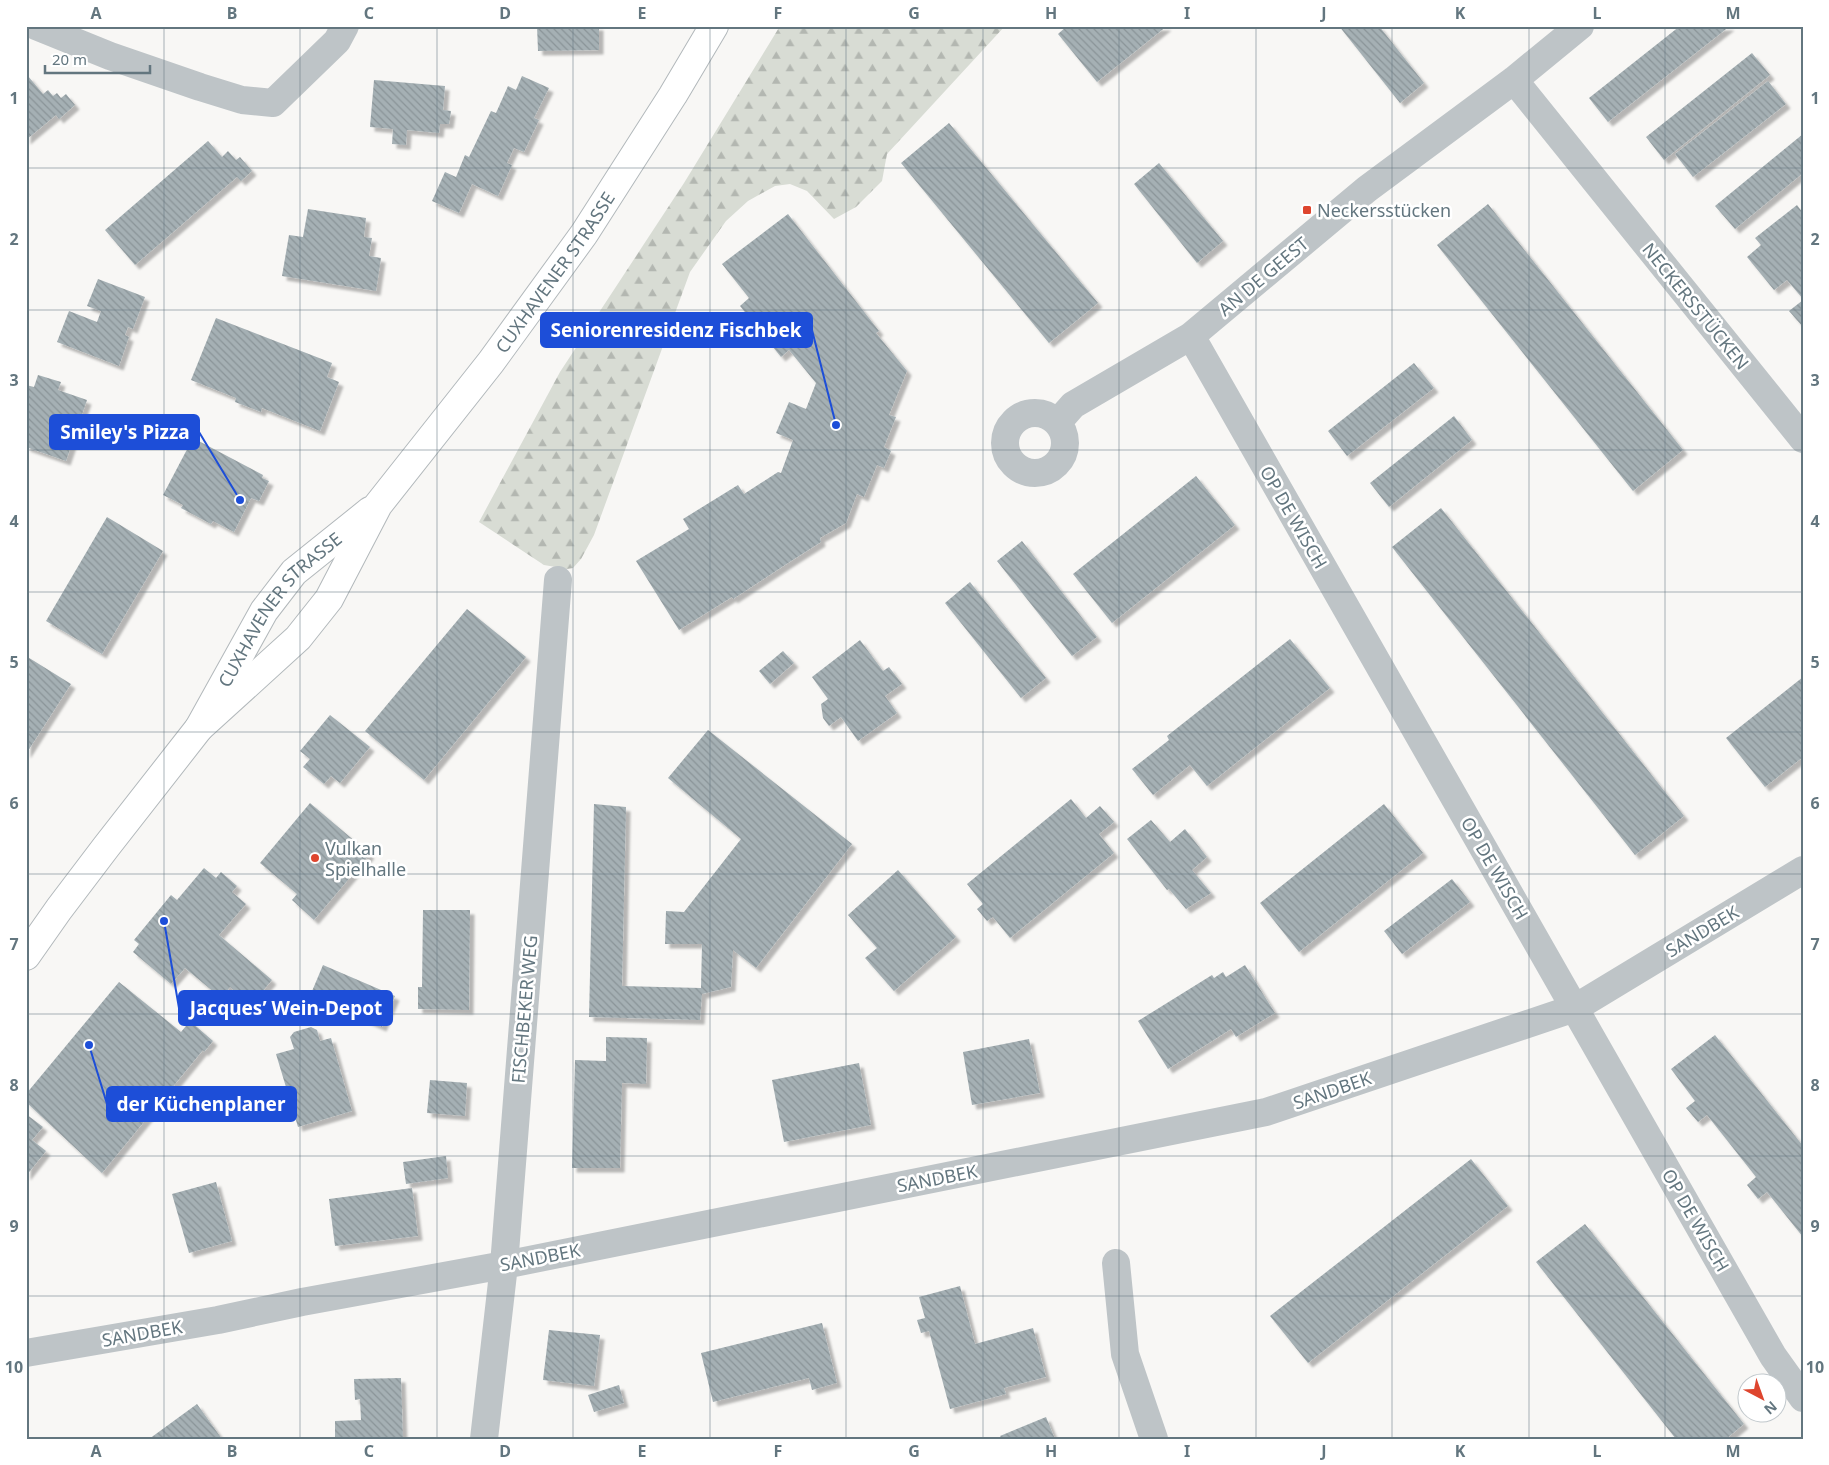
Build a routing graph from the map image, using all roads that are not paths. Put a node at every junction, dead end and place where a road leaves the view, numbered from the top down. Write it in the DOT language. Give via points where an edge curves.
graph roads {
  1 [pos="36,26"];
  2 [pos="345,26"];
  3 [pos="714,26"];
  4 [pos="1580,26"];
  5 [pos="1514,80"];
  6 [pos="1191,336"];
  7 [pos="1058,422"];
  8 [pos="1803,439"];
  9 [pos="378,505"];
  10 [pos="558,580"];
  11 [pos="199,728"];
  12 [pos="1803,870"];
  13 [pos="26,956"];
  14 [pos="1575,1008"];
  15 [pos="1116,1263"];
  16 [pos="504,1264"];
  17 [pos="26,1353"];
  18 [pos="1803,1398"];
  19 [pos="484,1439"];
  20 [pos="1154,1439"];
  1 -- 2 [label="street" via="209,90 242,100 273,103 337,41"];
  3 -- 9 [label="main road, CUXHAVENER STRASSE" via="584,234 491,362"];
  4 -- 5 [label="street, AN DE GEEST"];
  5 -- 6 [label="street, AN DE GEEST" via="1367,189"];
  5 -- 8 [label="street, NECKERSSTÜCKEN"];
  6 -- 7 [label="street, AN DE GEEST" via="1073,405"];
  6 -- 14 [label="street, OP DE WISCH"];
  9 -- 11 [label="main road, CUXHAVENER STRASSE" via="329,599 298,638"];
  9 -- 11 [label="main road, CUXHAVENER STRASSE" via="294,572 264,611"];
  10 -- 16 [label="street, FISCHBEKER WEG"];
  11 -- 13 [label="main road, CUXHAVENER STRASSE" via="88,870"];
  12 -- 14 [label="street, SANDBEK"];
  14 -- 16 [label="street, SANDBEK" via="1266,1112"];
  14 -- 18 [label="street, OP DE WISCH" via="1773,1356"];
  15 -- 20 [label="street" via="1125,1354"];
  16 -- 17 [label="street, SANDBEK" via="218,1320"];
  16 -- 19 [label="street, FISCHBEKER WEG"];
}
